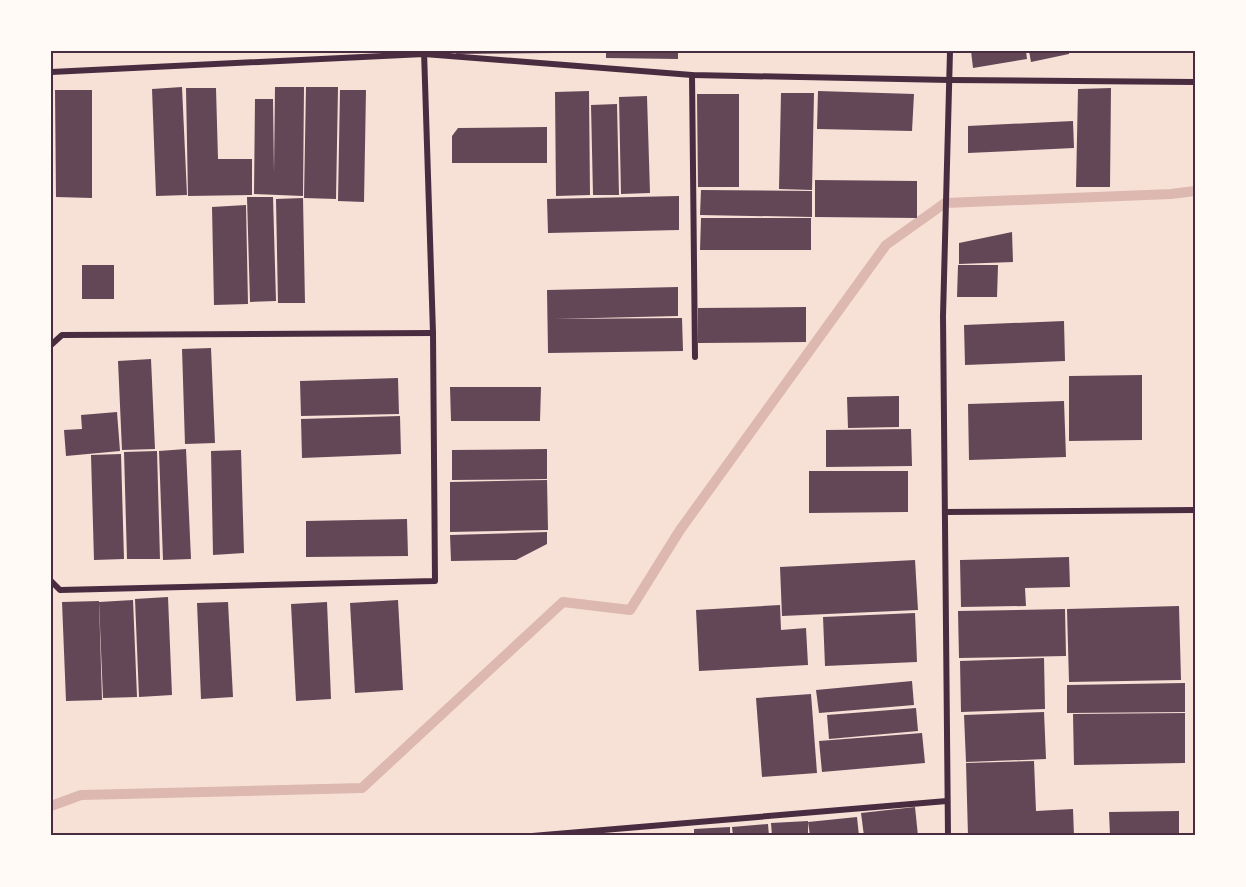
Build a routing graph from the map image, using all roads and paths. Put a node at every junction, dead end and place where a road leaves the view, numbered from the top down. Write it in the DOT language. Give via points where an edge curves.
graph roads {
  1 [pos="950,51"];
  2 [pos="424,52"];
  3 [pos="51,72"];
  4 [pos="692,75"];
  5 [pos="950,80"];
  6 [pos="1195,82"];
  7 [pos="432,333"];
  8 [pos="51,345"];
  9 [pos="695,357"];
  10 [pos="1195,510"];
  11 [pos="945,512"];
  12 [pos="51,581"];
  13 [pos="947,801"];
  14 [pos="532,836"];
  15 [pos="948,836"];
  1 -- 5 [label="street"];
  2 -- 3 [label="street"];
  2 -- 4 [label="street"];
  2 -- 7 [label="street"];
  4 -- 5 [label="street"];
  4 -- 9 [label="street"];
  5 -- 6 [label="street"];
  5 -- 11 [label="street" via="943,316"];
  7 -- 8 [label="street" via="62,335"];
  7 -- 12 [label="street" via="435,581 60,590"];
  10 -- 11 [label="street"];
  11 -- 13 [label="street"];
  13 -- 14 [label="street"];
  13 -- 15 [label="street"];
}
